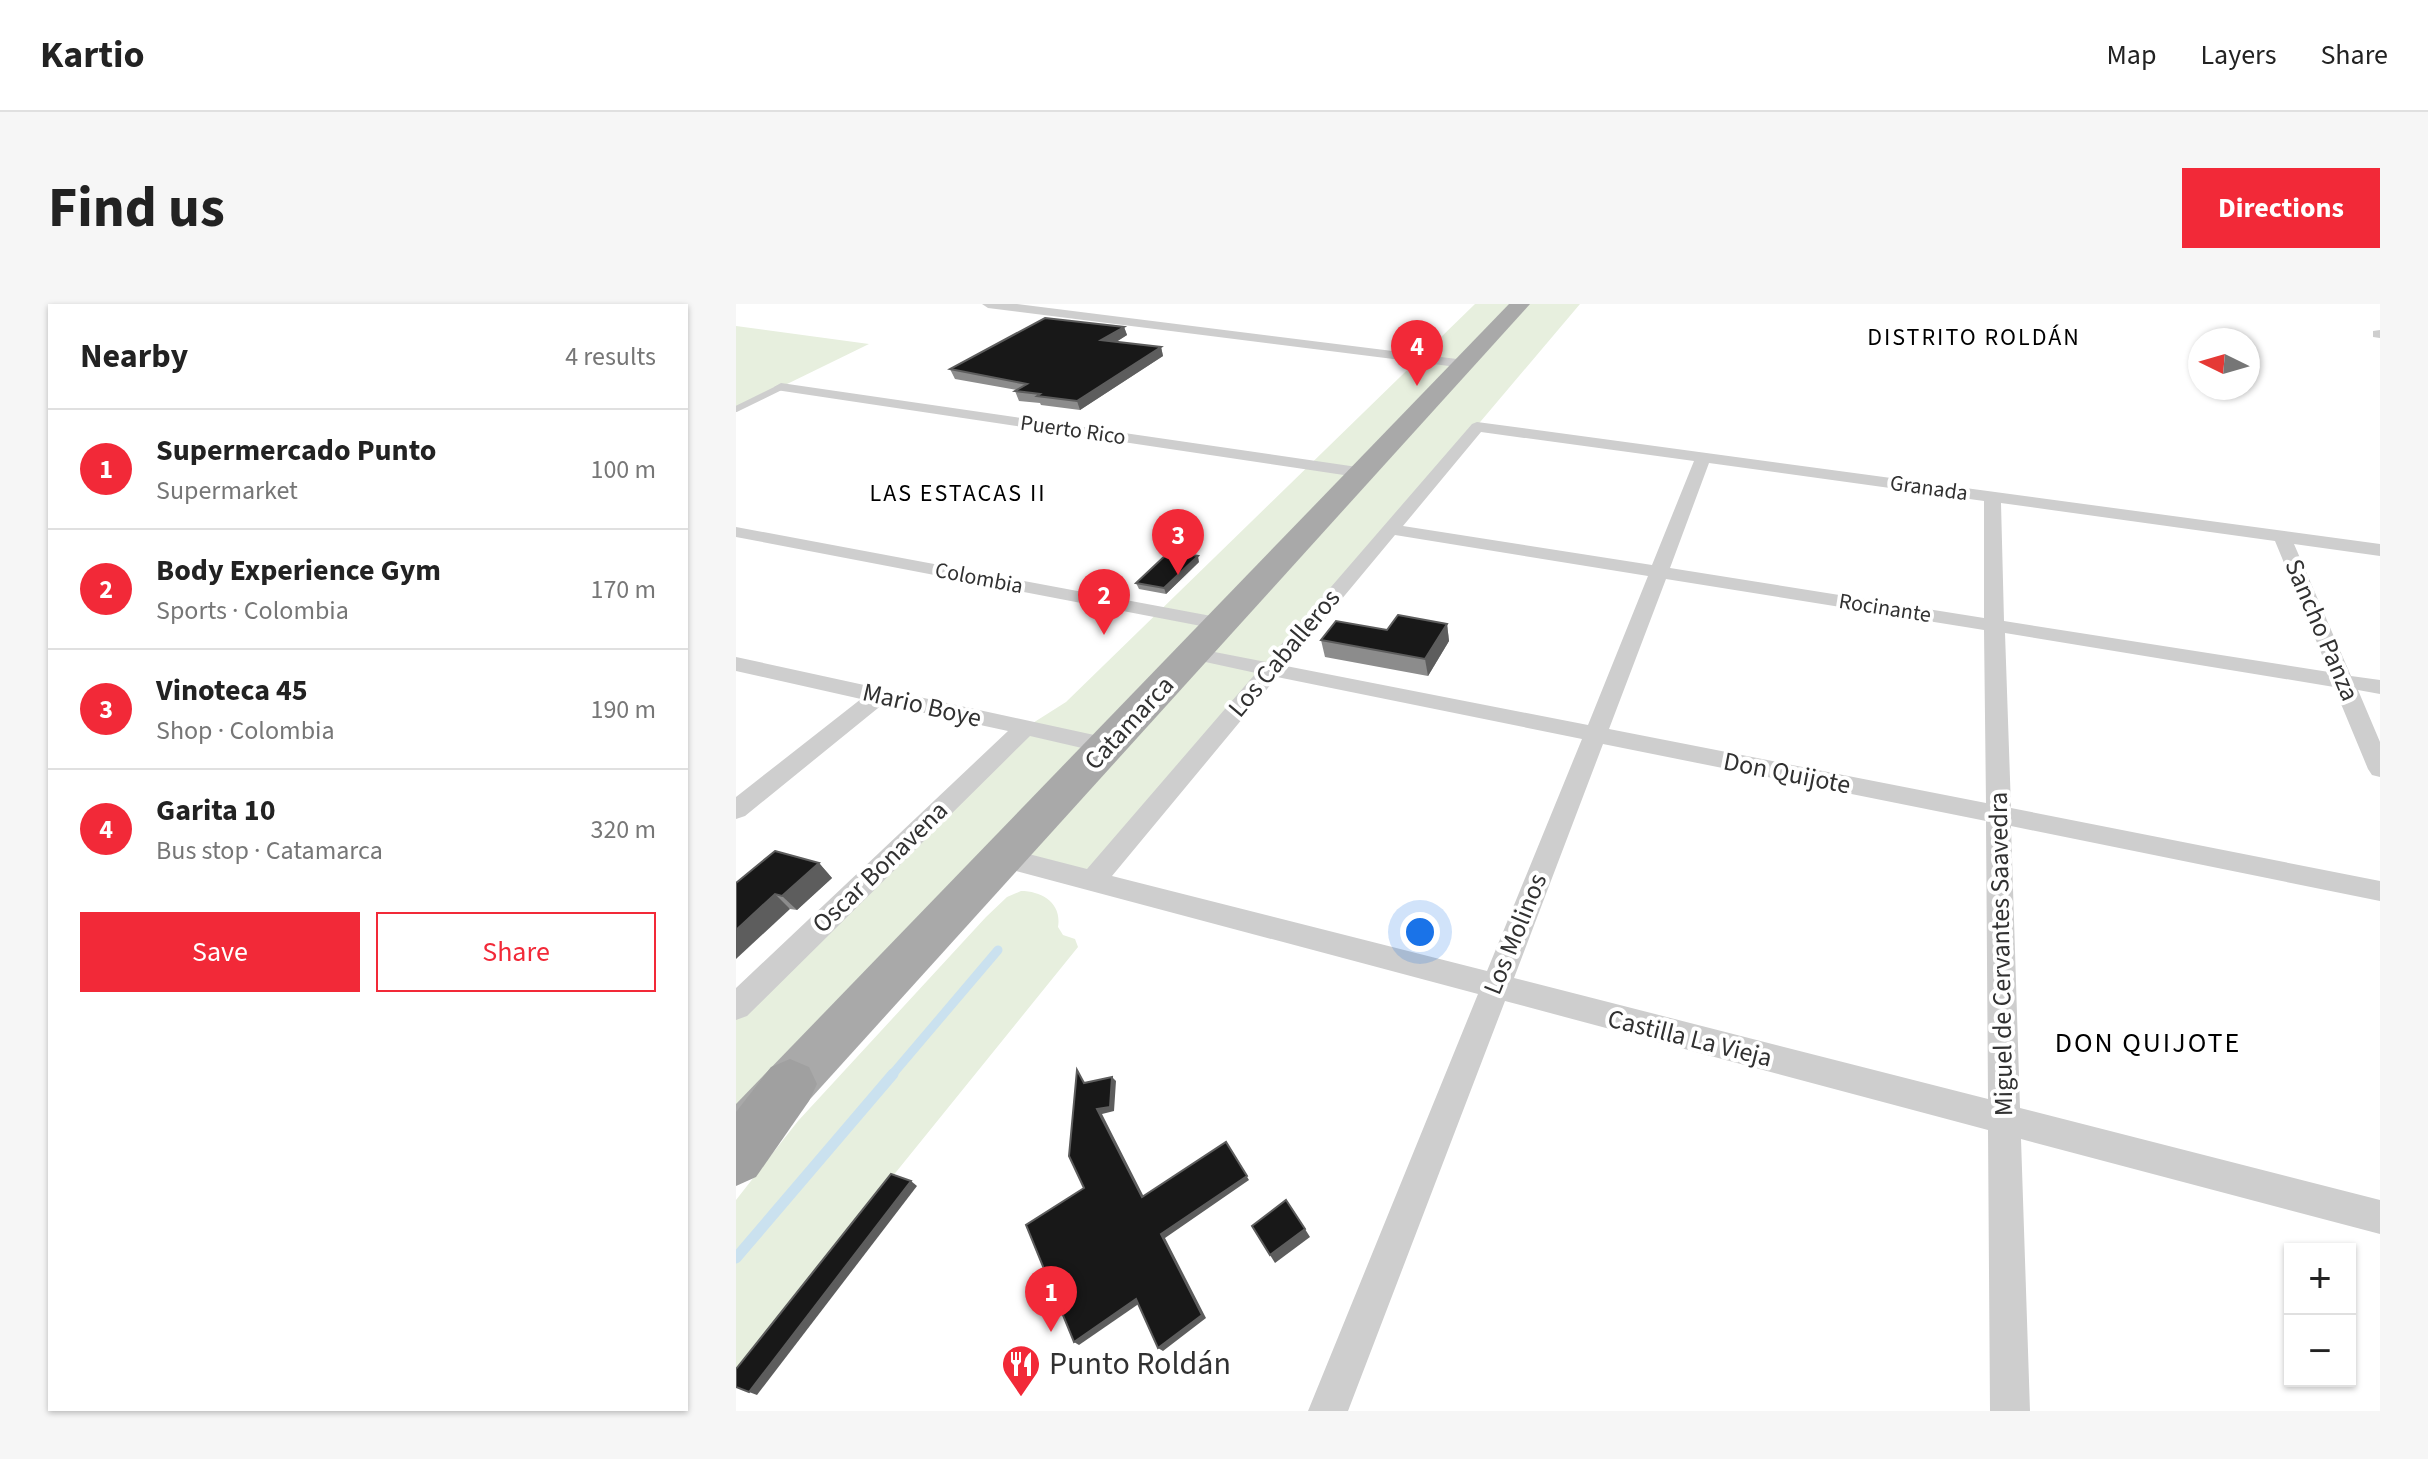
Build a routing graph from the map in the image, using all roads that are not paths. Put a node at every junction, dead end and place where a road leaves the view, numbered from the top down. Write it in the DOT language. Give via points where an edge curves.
graph roads {
  1 [pos="988,304"];
  2 [pos="1520,304"];
  3 [pos="1465,364"];
  4 [pos="781,387"];
  5 [pos="736,409"];
  6 [pos="1477,427"];
  7 [pos="1703,458"];
  8 [pos="1364,473"];
  9 [pos="1992,497"];
  10 [pos="1389,529"];
  11 [pos="736,532"];
  12 [pos="2282,536"];
  13 [pos="2380,550"];
  14 [pos="1659,572"];
  15 [pos="1222,624"];
  16 [pos="1994,625"];
  17 [pos="1194,654"];
  18 [pos="736,664"];
  19 [pos="1271,669"];
  20 [pos="2343,681"];
  21 [pos="2380,687"];
  22 [pos="880,695"];
  23 [pos="1025,728"];
  24 [pos="1597,734"];
  25 [pos="1108,746"];
  26 [pos="2380,769"];
  27 [pos="736,810"];
  28 [pos="1998,815"];
  29 [pos="1001,857"];
  30 [pos="1092,881"];
  31 [pos="2380,891"];
  32 [pos="1494,987"];
  33 [pos="737,1005"];
  34 [pos="790,1084"];
  35 [pos="2004,1119"];
  36 [pos="736,1139"];
  37 [pos="736,1158"];
  38 [pos="2380,1217"];
  39 [pos="1328,1411"];
  40 [pos="2010,1411"];
  1 -- 3 [label="street"];
  2 -- 3 [label="main road, Catamarca"];
  3 -- 8 [label="main road, Catamarca"];
  4 -- 5 [label="lane"];
  4 -- 8 [label="street, Puerto Rico"];
  6 -- 7 [label="street, Granada"];
  6 -- 10 [label="street, Los Caballeros"];
  7 -- 9 [label="street, Granada"];
  7 -- 14 [label="street, Los Molinos"];
  8 -- 15 [label="main road, Catamarca"];
  9 -- 12 [label="street, Granada"];
  9 -- 16 [label="street, Miguel de Cervantes Saavedra"];
  10 -- 14 [label="street, Rocinante"];
  10 -- 19 [label="street, Los Caballeros"];
  11 -- 15 [label="street, Colombia"];
  12 -- 13 [label="street, Granada"];
  12 -- 20 [label="street, Sancho Panza"];
  14 -- 16 [label="street, Rocinante"];
  14 -- 24 [label="street, Los Molinos"];
  15 -- 17 [label="main road, Catamarca"];
  16 -- 20 [label="street, Rocinante"];
  16 -- 28 [label="street, Miguel de Cervantes Saavedra"];
  17 -- 19 [label="street, Don Quijote"];
  17 -- 25 [label="main road, Catamarca"];
  18 -- 22 [label="street, Mario Boye"];
  19 -- 24 [label="street, Don Quijote"];
  19 -- 30 [label="street, Los Caballeros"];
  20 -- 21 [label="street, Rocinante"];
  20 -- 26 [label="street, Sancho Panza"];
  22 -- 23 [label="street, Mario Boye"];
  22 -- 27 [label="street"];
  23 -- 25 [label="street, Mario Boye"];
  23 -- 33 [label="street, Oscar Bonavena"];
  24 -- 28 [label="street, Don Quijote"];
  24 -- 32 [label="street, Los Molinos"];
  25 -- 29 [label="main road, Catamarca"];
  28 -- 31 [label="street, Don Quijote"];
  28 -- 35 [label="street, Miguel de Cervantes Saavedra"];
  29 -- 30 [label="street, Castilla La Vieja"];
  29 -- 34 [label="main road, Catamarca"];
  30 -- 32 [label="street, Castilla La Vieja"];
  32 -- 35 [label="street, Castilla La Vieja"];
  32 -- 39 [label="street, Los Molinos"];
  34 -- 36 [label="highway"];
  34 -- 37 [label="highway"];
  35 -- 38 [label="street, Castilla La Vieja"];
  35 -- 40 [label="street, Miguel de Cervantes Saavedra"];
}
